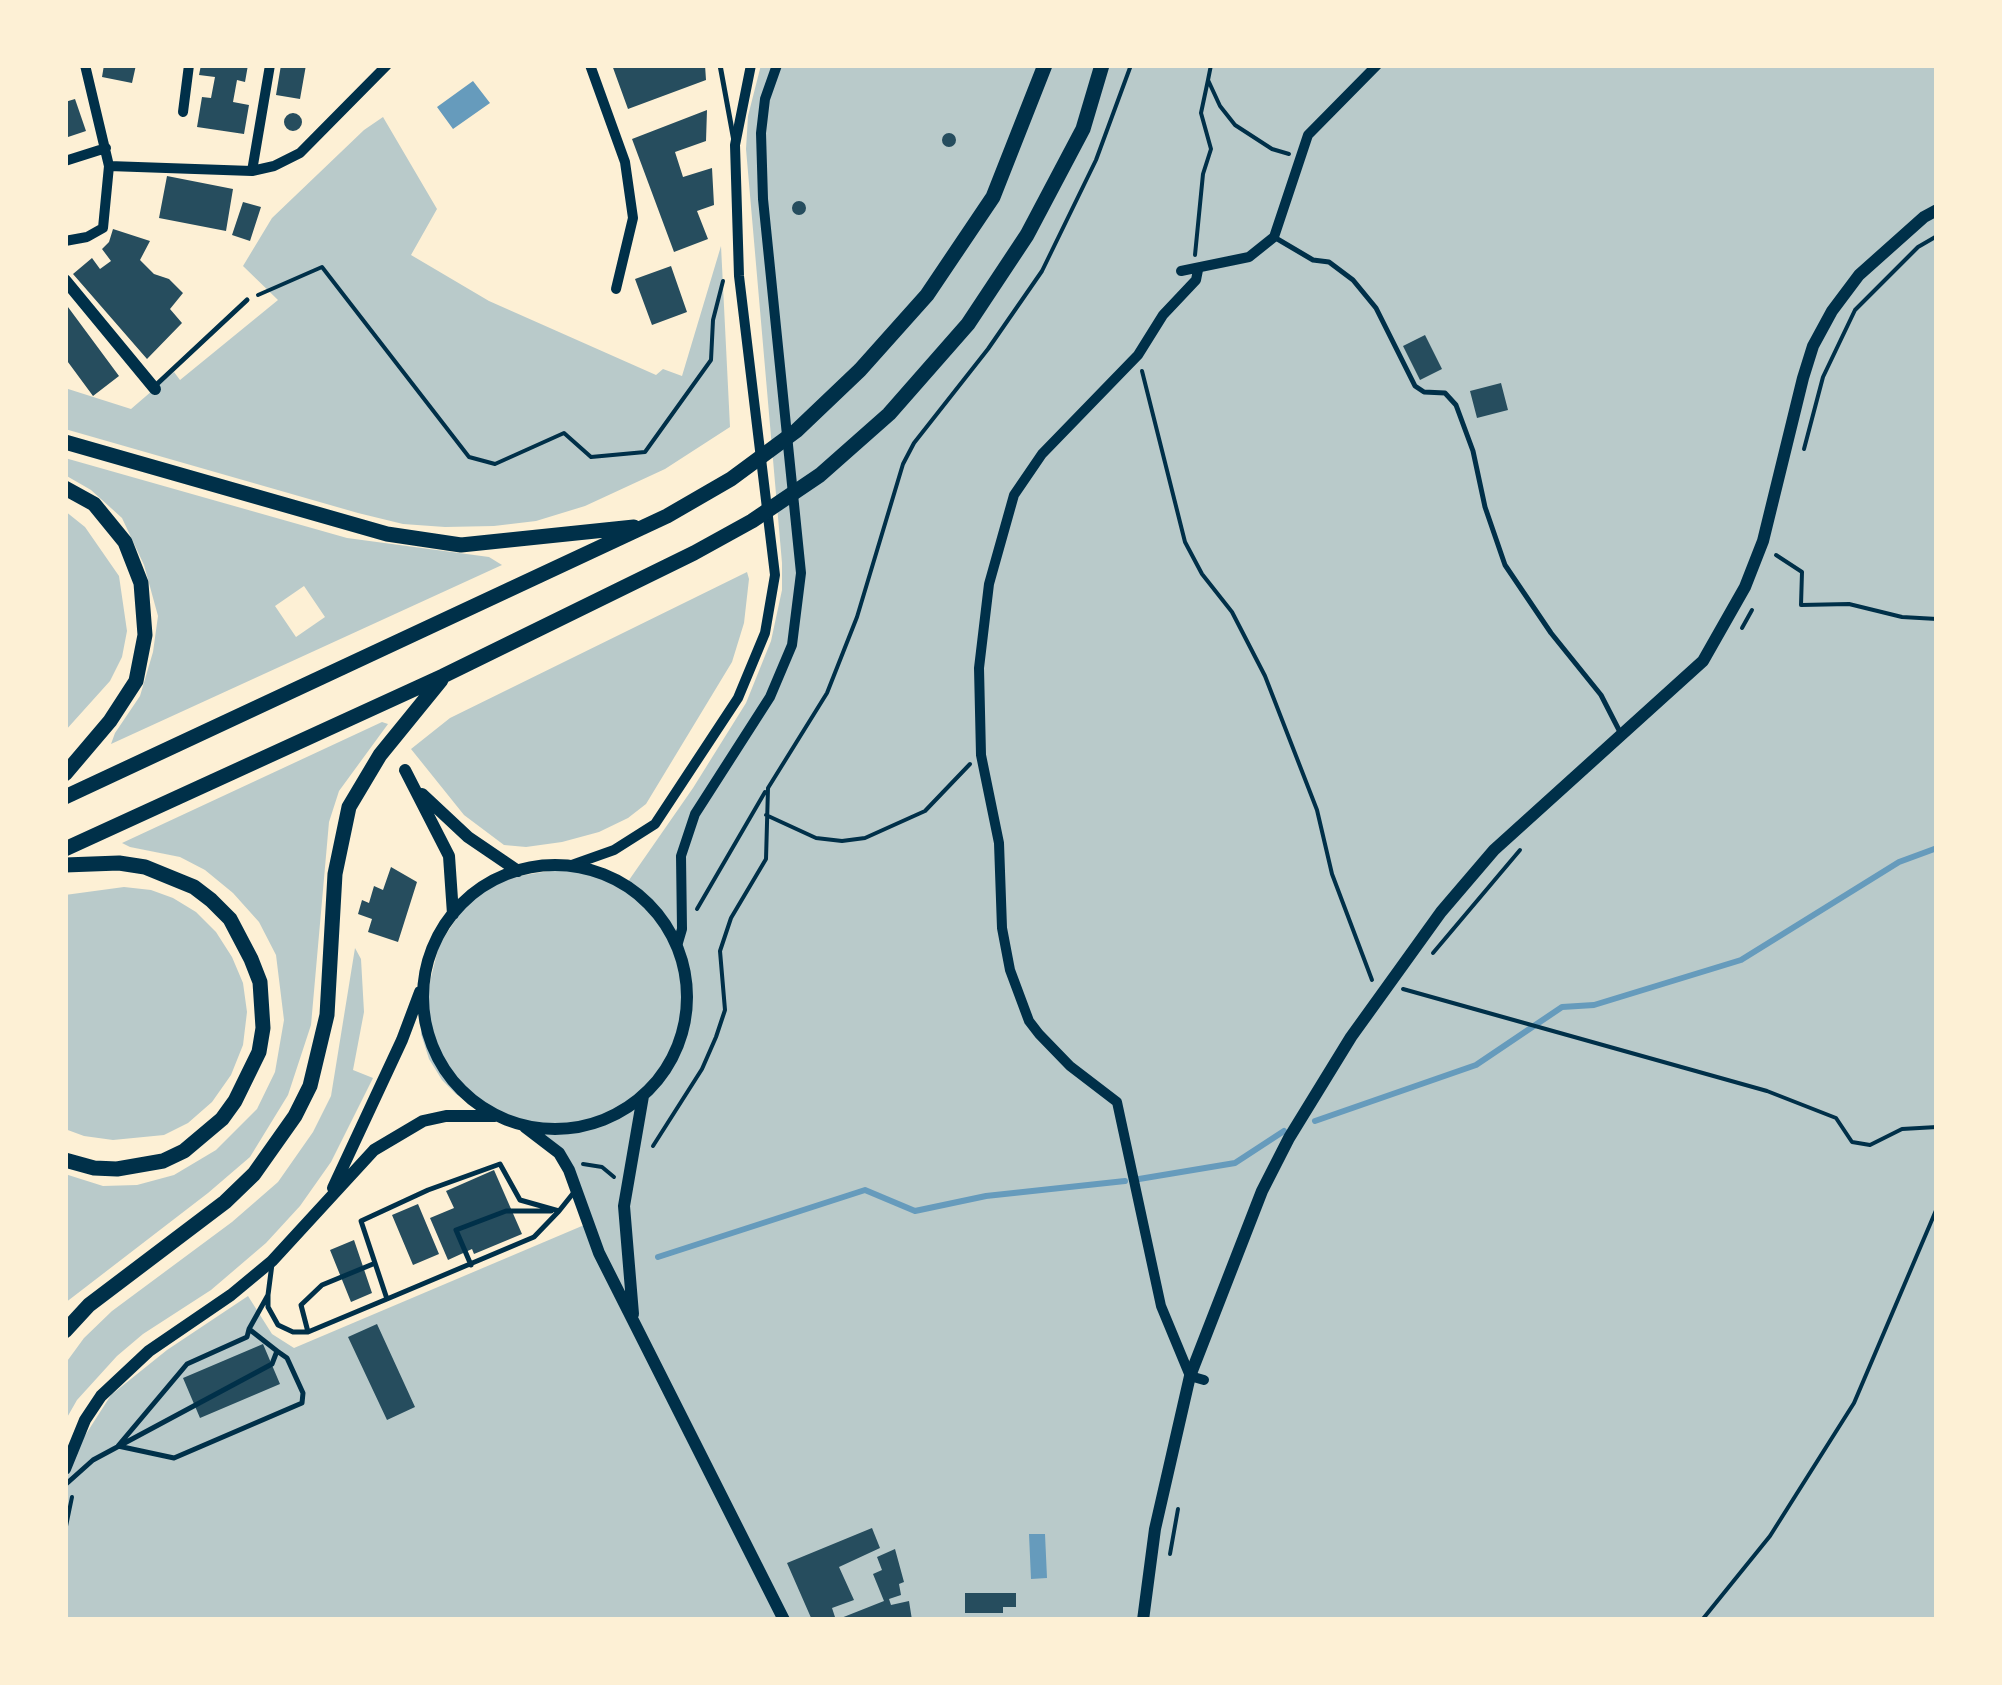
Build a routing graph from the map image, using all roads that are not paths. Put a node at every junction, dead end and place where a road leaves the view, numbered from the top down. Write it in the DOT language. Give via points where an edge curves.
graph roads {
  1 [pos="85,65"];
  2 [pos="189,65"];
  3 [pos="270,65"];
  4 [pos="387,65"];
  5 [pos="590,65"];
  6 [pos="720,65"];
  7 [pos="751,65"];
  8 [pos="776,65"];
  9 [pos="1045,65"];
  10 [pos="1102,65"];
  11 [pos="1377,65"];
  12 [pos="182,112"];
  13 [pos="734,145"];
  14 [pos="106,148"];
  15 [pos="65,162"];
  16 [pos="109,166"];
  17 [pos="252,171"];
  18 [pos="1937,210"];
  19 [pos="1274,237"];
  20 [pos="65,242"];
  21 [pos="1198,270"];
  22 [pos="1180,272"];
  23 [pos="65,280"];
  24 [pos="616,289"];
  25 [pos="247,300"];
  26 [pos="154,388"];
  27 [pos="65,442"];
  28 [pos="65,488"];
  29 [pos="648,526"];
  30 [pos="444,676"];
  31 [pos="1621,734"];
  32 [pos="406,770"];
  33 [pos="65,774"];
  34 [pos="417,789"];
  35 [pos="65,797"];
  36 [pos="65,848"];
  37 [pos="65,865"];
  38 [pos="569,866"];
  39 [pos="518,871"];
  40 [pos="453,914"];
  41 [pos="677,946"];
  42 [pos="424,980"];
  43 [pos="643,1096"];
  44 [pos="498,1116"];
  45 [pos="522,1125"];
  46 [pos="65,1160"];
  47 [pos="577,1189"];
  48 [pos="328,1197"];
  49 [pos="559,1211"];
  50 [pos="272,1261"];
  51 [pos="374,1264"];
  52 [pos="472,1265"];
  53 [pos="268,1294"];
  54 [pos="387,1300"];
  55 [pos="634,1327"];
  56 [pos="249,1329"];
  57 [pos="65,1331"];
  58 [pos="308,1332"];
  59 [pos="277,1351"];
  60 [pos="1197,1378"];
  61 [pos="118,1446"];
  62 [pos="65,1469"];
  63 [pos="65,1485"];
  64 [pos="784,1620"];
  65 [pos="1143,1620"];
  1 -- 14 [label="street"];
  2 -- 12 [label="street"];
  3 -- 17 [label="street"];
  4 -- 17 [label="street" via="300,153"];
  5 -- 24 [label="street" via="625,162 633,218"];
  6 -- 13 [label="lane"];
  7 -- 13 [label="street"];
  8 -- 41 [label="street" via="760,133 763,199 801,573 792,645 770,697 696,814 680,856"];
  9 -- 29 [label="highway" via="993,197 927,295 796,430 731,479"];
  10 -- 30 [label="highway" via="1083,128 1027,235 968,324 889,414 820,475 752,520"];
  11 -- 19 [label="street" via="1308,136"];
  13 -- 38 [label="street" via="739,276 774,575 766,633 738,698 655,824 614,850"];
  14 -- 15 [label="street"];
  14 -- 16 [label="street"];
  16 -- 17 [label="street"];
  16 -- 20 [label="street" via="103,228"];
  18 -- 31 [label="street" via="1858,275 1832,311 1802,378 1763,541 1745,588 1703,661"];
  19 -- 21 [label="street" via="1248,257"];
  19 -- 31 [label="lane" via="1353,280 1376,308 1415,386 1444,392 1456,404 1505,565 1601,694"];
  21 -- 22 [label="street"];
  21 -- 60 [label="street" via="1138,356 1042,454 1014,495 982,638 981,755 999,842 1010,970 1040,1034 1117,1102 1161,1306 1174,1344"];
  23 -- 26 [label="street"];
  25 -- 26 [label="lane"];
  27 -- 29 [label="highway" via="388,534 461,545"];
  28 -- 33 [label="highway" via="94,504 125,542 141,583 146,635 136,681"];
  29 -- 35 [label="highway"];
  30 -- 36 [label="highway"];
  30 -- 57 [label="highway" via="380,756 350,808 334,874 324,1028 295,1116 225,1202 89,1305"];
  31 -- 60 [label="street" via="1494,850 1441,912 1317,1088 1262,1192"];
  32 -- 34 [label="street"];
  34 -- 39 [label="street" via="468,837"];
  34 -- 40 [label="street" via="450,856"];
  37 -- 46 [label="highway" via="145,867 194,887 243,938 263,1007 259,1052 248,1078 202,1138 140,1166 94,1168"];
  38 -- 39 [label="street"];
  38 -- 41 [label="street" via="634,891"];
  39 -- 40 [label="street" via="472,895"];
  40 -- 42 [label="street"];
  41 -- 43 [label="street" via="687,992 681,1038"];
  42 -- 44 [label="street" via="424,1016 441,1064 456,1086"];
  42 -- 48 [label="street"];
  43 -- 45 [label="street" via="598,1122 548,1129"];
  43 -- 55 [label="street" via="624,1237"];
  44 -- 45 [label="street"];
  44 -- 48 [label="street" via="446,1116 404,1130"];
  45 -- 47 [label="street" via="558,1153"];
  47 -- 49 [label="lane"];
  47 -- 55 [label="street"];
  48 -- 50 [label="street"];
  49 -- 51 [label="lane" via="520,1200 500,1164 361,1221"];
  49 -- 52 [label="lane" via="534,1236"];
  49 -- 52 [label="lane" via="506,1210 456,1230"];
  50 -- 53 [label="lane"];
  50 -- 62 [label="street" via="149,1351 101,1396"];
  51 -- 54 [label="lane"];
  51 -- 58 [label="lane" via="322,1285 301,1305"];
  52 -- 54 [label="lane"];
  53 -- 56 [label="lane"];
  53 -- 58 [label="lane" via="278,1326"];
  54 -- 58 [label="lane"];
  55 -- 64 [label="street"];
  56 -- 59 [label="lane"];
  56 -- 61 [label="lane" via="247,1336 186,1364"];
  59 -- 61 [label="lane" via="272,1364"];
  59 -- 61 [label="lane" via="288,1358 302,1403 174,1458"];
  60 -- 65 [label="street" via="1155,1529"];
  61 -- 63 [label="lane"];
}
